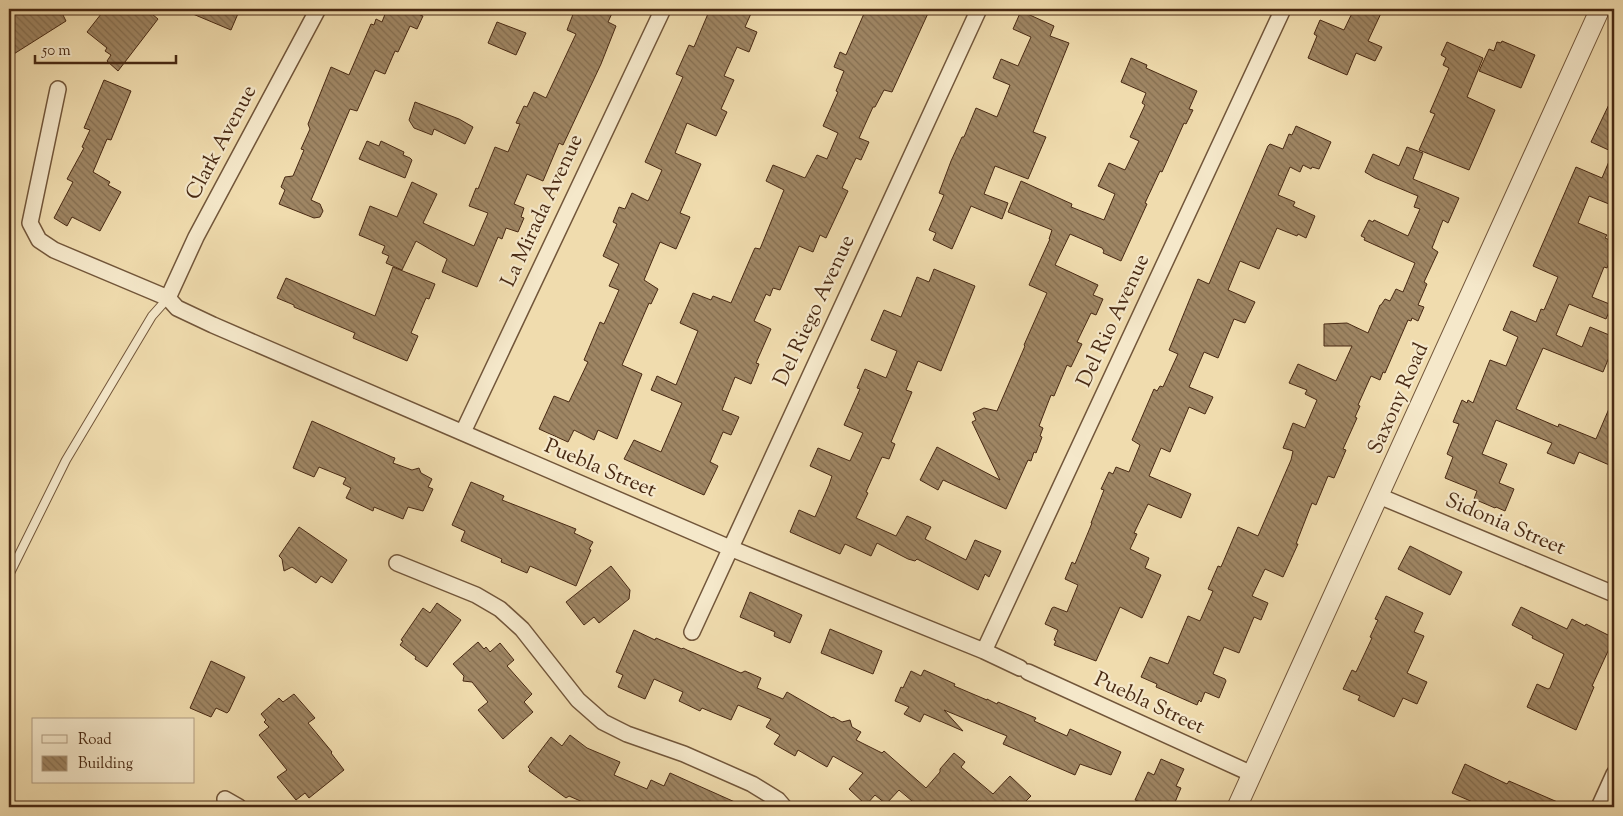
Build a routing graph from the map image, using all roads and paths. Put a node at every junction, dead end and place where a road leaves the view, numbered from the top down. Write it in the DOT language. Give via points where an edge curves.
graph roads {
  1 [pos="318,9"];
  2 [pos="663,9"];
  3 [pos="979,9"];
  4 [pos="1283,9"];
  5 [pos="1600,9"];
  6 [pos="58,89"];
  7 [pos="168,298"];
  8 [pos="462,432"];
  9 [pos="1379,496"];
  10 [pos="730,548"];
  11 [pos="398,563"];
  12 [pos="9,575"];
  13 [pos="1614,594"];
  14 [pos="692,632"];
  15 [pos="984,651"];
  16 [pos="1252,774"];
  17 [pos="1614,774"];
  18 [pos="225,799"];
  19 [pos="239,807"];
  20 [pos="784,807"];
  21 [pos="1237,807"];
  22 [pos="1598,807"];
  1 -- 7 [label="street, Clark Avenue" via="196,237"];
  2 -- 8 [label="street, La Mirada Avenue"];
  3 -- 10 [label="street, Del Riego Avenue"];
  4 -- 15 [label="street, Del Rio Avenue"];
  5 -- 9 [label="street, Saxony Road"];
  6 -- 7 [label="street, Puebla Street" via="30,223 34,231 39,240 54,250"];
  7 -- 8 [label="street, Puebla Street" via="177,308 213,325"];
  7 -- 12 [label="lane" via="143,329 66,460"];
  8 -- 10 [label="street, Puebla Street"];
  9 -- 13 [label="street, Sidonia Street"];
  9 -- 16 [label="street, Saxony Road"];
  10 -- 14 [label="street, Del Riego Avenue"];
  10 -- 15 [label="street, Puebla Street"];
  11 -- 20 [label="street" via="476,595 500,609 522,629 578,700 603,722 752,784"];
  15 -- 16 [label="street, Puebla Street"];
  16 -- 21 [label="street, Saxony Road"];
  17 -- 22 [label="street"];
  18 -- 19 [label="street"];
}
